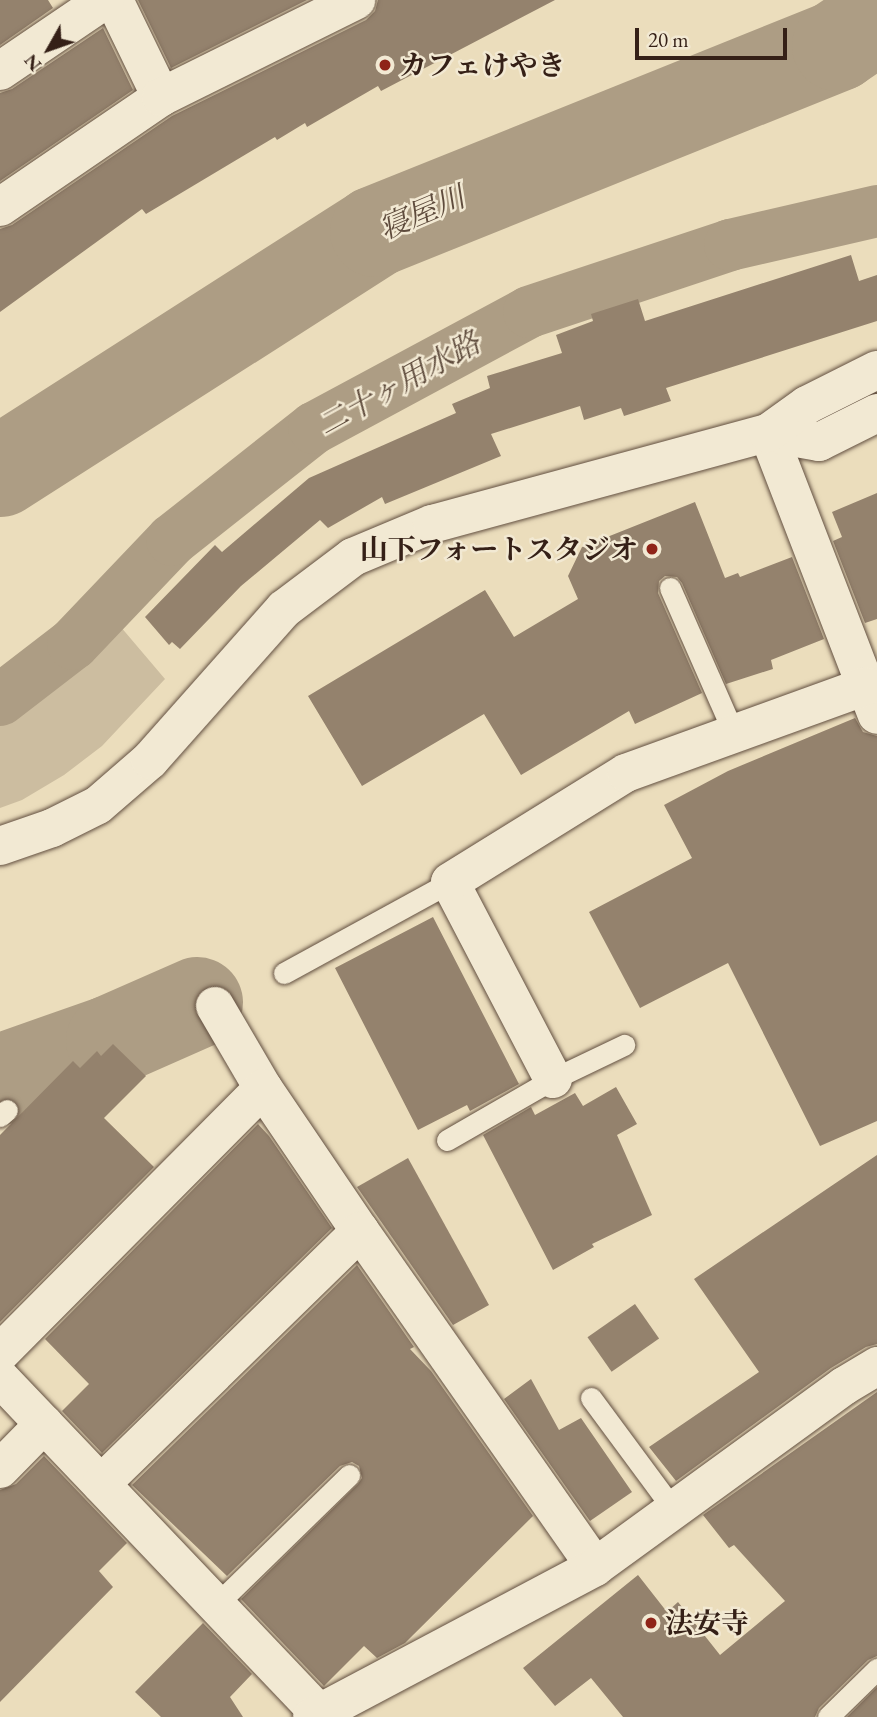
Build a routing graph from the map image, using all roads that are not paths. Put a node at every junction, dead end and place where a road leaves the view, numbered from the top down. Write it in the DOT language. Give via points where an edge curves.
graph roads {
  1 [pos="105,0"];
  2 [pos="114,0"];
  3 [pos="356,0"];
  4 [pos="0,71"];
  5 [pos="162,97"];
  6 [pos="0,207"];
  7 [pos="877,370"];
  8 [pos="877,412"];
  9 [pos="768,433"];
  10 [pos="670,588"];
  11 [pos="871,701"];
  12 [pos="734,734"];
  13 [pos="0,846"];
  14 [pos="450,881"];
  15 [pos="284,973"];
  16 [pos="215,1006"];
  17 [pos="624,1045"];
  18 [pos="554,1079"];
  19 [pos="263,1088"];
  20 [pos="447,1140"];
  21 [pos="360,1231"];
  22 [pos="0,1353"];
  23 [pos="877,1366"];
  24 [pos="0,1378"];
  25 [pos="591,1398"];
  26 [pos="44,1424"];
  27 [pos="0,1469"];
  28 [pos="349,1475"];
  29 [pos="101,1484"];
  30 [pos="674,1510"];
  31 [pos="596,1567"];
  32 [pos="216,1605"];
  33 [pos="877,1669"];
  34 [pos="316,1715"];
  35 [pos="828,1717"];
  1 -- 4 [label="street"];
  2 -- 5 [label="street"];
  3 -- 5 [label="street"];
  5 -- 6 [label="street"];
  7 -- 9 [label="street" via="807,405"];
  8 -- 9 [label="street" via="819,442"];
  9 -- 11 [label="street"];
  9 -- 13 [label="street" via="432,524 353,558 284,609 150,761 98,805"];
  10 -- 12 [label="lane"];
  11 -- 12 [label="street"];
  12 -- 14 [label="street" via="626,773"];
  14 -- 15 [label="lane"];
  14 -- 18 [label="street"];
  16 -- 19 [label="street"];
  17 -- 18 [label="lane"];
  18 -- 20 [label="lane"];
  19 -- 21 [label="street"];
  19 -- 22 [label="street"];
  21 -- 29 [label="street"];
  21 -- 31 [label="street"];
  23 -- 30 [label="street"];
  24 -- 26 [label="street"];
  25 -- 30 [label="lane"];
  26 -- 27 [label="street"];
  26 -- 29 [label="street"];
  28 -- 32 [label="lane"];
  29 -- 32 [label="street"];
  30 -- 31 [label="street"];
  31 -- 34 [label="street"];
  32 -- 34 [label="street"];
  33 -- 35 [label="lane"];
}
